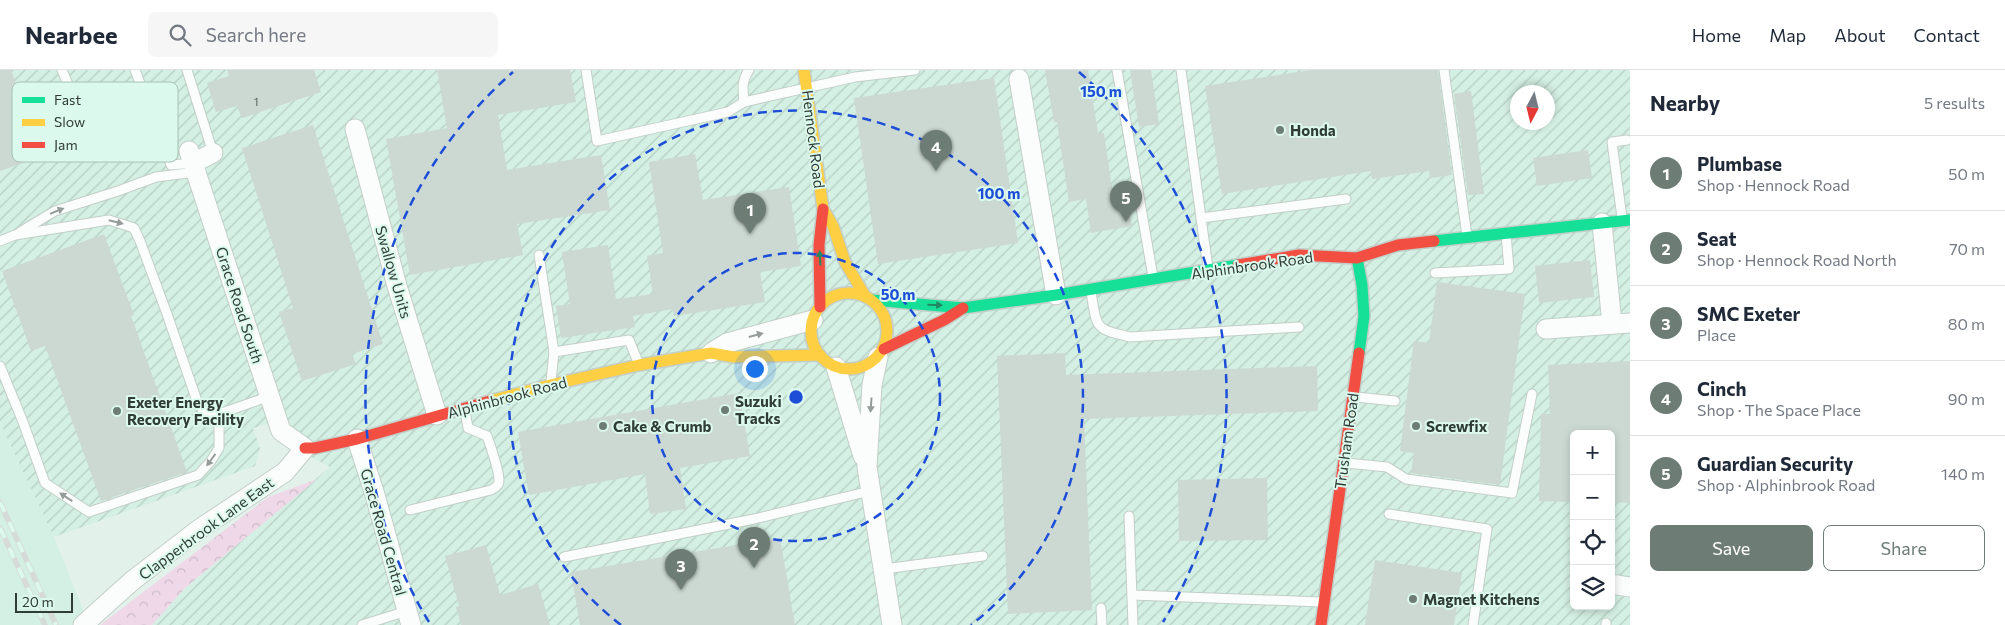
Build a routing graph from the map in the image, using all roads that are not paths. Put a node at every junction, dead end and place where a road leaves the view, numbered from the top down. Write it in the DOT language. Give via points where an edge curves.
graph roads {
  1 [pos="62,70"];
  2 [pos="136,70"];
  3 [pos="187,70"];
  4 [pos="586,70"];
  5 [pos="749,70"];
  6 [pos="804,70"];
  7 [pos="915,70"];
  8 [pos="1117,70"];
  9 [pos="1181,70"];
  10 [pos="1444,70"];
  11 [pos="855,73"];
  12 [pos="1019,79"];
  13 [pos="67,82"];
  14 [pos="140,82"];
  15 [pos="807,88"];
  16 [pos="744,102"];
  17 [pos="355,129"];
  18 [pos="1627,140"];
  19 [pos="213,152"];
  20 [pos="170,162"];
  21 [pos="192,162"];
  22 [pos="1346,199"];
  23 [pos="823,209"];
  24 [pos="1201,218"];
  25 [pos="1626,220"];
  26 [pos="1602,223"];
  27 [pos="1506,232"];
  28 [pos="15,235"];
  29 [pos="1466,236"];
  30 [pos="0,241"];
  31 [pos="540,255"];
  32 [pos="1357,258"];
  33 [pos="1208,271"];
  34 [pos="1435,273"];
  35 [pos="1154,279"];
  36 [pos="1090,290"];
  37 [pos="1056,295"];
  38 [pos="869,298"];
  39 [pos="963,308"];
  40 [pos="816,313"];
  41 [pos="1621,324"];
  42 [pos="1299,327"];
  43 [pos="1546,329"];
  44 [pos="554,352"];
  45 [pos="711,353"];
  46 [pos="881,353"];
  47 [pos="820,355"];
  48 [pos="638,365"];
  49 [pos="0,366"];
  50 [pos="836,367"];
  51 [pos="550,385"];
  52 [pos="1532,394"];
  53 [pos="270,396"];
  54 [pos="1353,396"];
  55 [pos="1395,401"];
  56 [pos="464,408"];
  57 [pos="219,414"];
  58 [pos="437,415"];
  59 [pos="357,439"];
  60 [pos="305,448"];
  61 [pos="1343,463"];
  62 [pos="867,467"];
  63 [pos="870,490"];
  64 [pos="410,510"];
  65 [pos="1389,514"];
  66 [pos="1129,516"];
  67 [pos="984,556"];
  68 [pos="564,557"];
  69 [pos="884,569"];
  70 [pos="1615,585"];
  71 [pos="1630,587"];
  72 [pos="1132,594"];
  73 [pos="1324,602"];
  74 [pos="1101,608"];
  75 [pos="409,618"];
  76 [pos="82,625"];
  77 [pos="362,625"];
  78 [pos="892,625"];
  79 [pos="1102,625"];
  80 [pos="1133,625"];
  81 [pos="1321,625"];
  82 [pos="1473,625"];
  1 -- 13 [label="lane"];
  2 -- 14 [label="lane"];
  3 -- 19 [label="lane"];
  4 -- 16 [label="lane" via="597,141 728,112"];
  5 -- 16 [label="lane" via="742,84"];
  6 -- 15 [label="main road, Hennock Road"];
  7 -- 11 [label="lane"];
  8 -- 35 [label="lane"];
  9 -- 24 [label="lane"];
  10 -- 29 [label="lane"];
  11 -- 15 [label="lane"];
  12 -- 37 [label="street"];
  15 -- 16 [label="lane"];
  15 -- 23 [label="main road, Hennock Road"];
  17 -- 58 [label="street, Swallow Units" via="397,286"];
  18 -- 25 [label="lane" via="1612,142"];
  19 -- 21 [label="street"];
  20 -- 21 [label="lane" via="171,165"];
  28 -- 21 [label="lane, one-way" via="55,211 118,192"];
  21 -- 53 [label="street, Grace Road South"];
  22 -- 24 [label="lane"];
  23 -- 38 [label="main road, Hennock Road" via="833,226 845,262"];
  40 -- 23 [label="main road, Hennock Road, one-way"];
  24 -- 33 [label="lane"];
  25 -- 26 [label="main road, Alphinbrook Road"];
  26 -- 27 [label="main road, Alphinbrook Road"];
  26 -- 41 [label="street"];
  27 -- 29 [label="main road, Alphinbrook Road"];
  27 -- 34 [label="lane" via="1509,269"];
  28 -- 30 [label="lane"];
  28 -- 57 [label="lane, one-way" via="109,220 134,228 197,401 209,414"];
  29 -- 32 [label="main road, Alphinbrook Road" via="1398,245"];
  31 -- 44 [label="lane"];
  32 -- 33 [label="main road, Alphinbrook Road" via="1299,255"];
  32 -- 54 [label="main road, Trusham Road" via="1364,316"];
  33 -- 35 [label="main road, Alphinbrook Road"];
  35 -- 36 [label="main road, Alphinbrook Road"];
  36 -- 37 [label="main road, Alphinbrook Road"];
  36 -- 42 [label="lane" via="1096,323 1105,331 1130,337"];
  37 -- 39 [label="main road, Alphinbrook Road"];
  38 -- 39 [label="main road, Alphinbrook Road, one-way"];
  38 -- 40 [label="main road" via="846,293 827,300"];
  38 -- 46 [label="main road" via="885,318 888,328"];
  39 -- 46 [label="main road, Alphinbrook Road"];
  45 -- 40 [label="street, Alphinbrook Road, one-way" via="726,343"];
  40 -- 47 [label="main road" via="812,338"];
  41 -- 43 [label="street"];
  44 -- 48 [label="lane" via="629,340"];
  44 -- 51 [label="lane"];
  45 -- 47 [label="main road, Alphinbrook Road" via="734,358"];
  45 -- 48 [label="main road, Alphinbrook Road"];
  46 -- 50 [label="main road" via="871,363 854,369"];
  46 -- 62 [label="street, one-way" via="872,385"];
  47 -- 50 [label="main road"];
  48 -- 51 [label="main road, Alphinbrook Road"];
  57 -- 49 [label="lane, one-way" via="219,448 198,475 89,512 45,483"];
  50 -- 62 [label="street"];
  51 -- 56 [label="main road, Alphinbrook Road"];
  52 -- 61 [label="lane" via="1512,493 1406,479 1387,467"];
  53 -- 57 [label="lane"];
  53 -- 60 [label="street, Grace Road South" via="281,432"];
  54 -- 55 [label="lane"];
  54 -- 61 [label="main road, Trusham Road"];
  56 -- 58 [label="main road, Alphinbrook Road"];
  56 -- 64 [label="lane" via="468,428 486,436 499,481 497,486"];
  58 -- 59 [label="main road, Alphinbrook Road"];
  59 -- 60 [label="main road, Alphinbrook Road"];
  59 -- 75 [label="street, Grace Road Central"];
  60 -- 76 [label="street, Clapperbrook Lane East" via="285,472 198,530"];
  61 -- 73 [label="main road, Trusham Road"];
  62 -- 63 [label="street"];
  63 -- 68 [label="lane" via="754,520"];
  63 -- 69 [label="street"];
  65 -- 82 [label="lane" via="1487,529"];
  66 -- 72 [label="lane"];
  67 -- 69 [label="lane"];
  69 -- 78 [label="street"];
  70 -- 71 [label="street"];
  72 -- 73 [label="lane"];
  72 -- 80 [label="lane"];
  73 -- 81 [label="main road, Trusham Road"];
  74 -- 79 [label="lane"];
  75 -- 77 [label="lane"];
}
